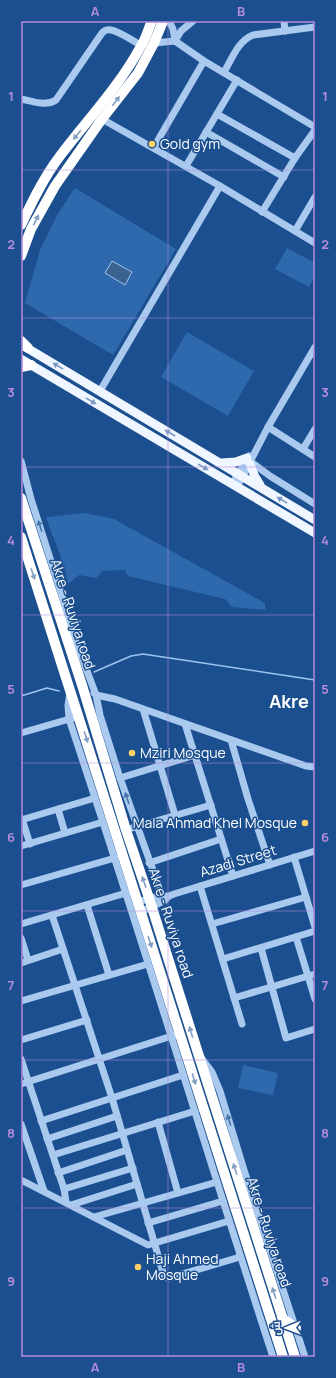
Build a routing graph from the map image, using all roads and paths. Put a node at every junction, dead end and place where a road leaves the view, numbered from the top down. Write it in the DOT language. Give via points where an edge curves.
graph roads {
  1 [pos="152,21"];
  2 [pos="163,21"];
  3 [pos="170,21"];
  4 [pos="193,21"];
  5 [pos="284,21"];
  6 [pos="315,27"];
  7 [pos="285,31"];
  8 [pos="175,41"];
  9 [pos="154,43"];
  10 [pos="142,46"];
  11 [pos="204,60"];
  12 [pos="224,72"];
  13 [pos="237,80"];
  14 [pos="21,98"];
  15 [pos="216,114"];
  16 [pos="102,119"];
  17 [pos="315,127"];
  18 [pos="315,130"];
  19 [pos="206,132"];
  20 [pos="154,147"];
  21 [pos="295,158"];
  22 [pos="186,166"];
  23 [pos="284,177"];
  24 [pos="220,186"];
  25 [pos="315,197"];
  26 [pos="262,212"];
  27 [pos="21,225"];
  28 [pos="295,231"];
  29 [pos="315,243"];
  30 [pos="21,256"];
  31 [pos="23,345"];
  32 [pos="315,348"];
  33 [pos="21,359"];
  34 [pos="26,366"];
  35 [pos="100,391"];
  36 [pos="124,406"];
  37 [pos="118,417"];
  38 [pos="268,427"];
  39 [pos="315,429"];
  40 [pos="303,449"];
  41 [pos="315,457"];
  42 [pos="21,461"];
  43 [pos="249,461"];
  44 [pos="221,463"];
  45 [pos="240,475"];
  46 [pos="234,486"];
  47 [pos="266,490"];
  48 [pos="21,498"];
  49 [pos="314,502"];
  50 [pos="306,514"];
  51 [pos="315,520"];
  52 [pos="315,533"];
  53 [pos="21,540"];
  54 [pos="47,563"];
  55 [pos="82,686"];
  56 [pos="96,695"];
  57 [pos="88,703"];
  58 [pos="142,709"];
  59 [pos="74,718"];
  60 [pos="186,724"];
  61 [pos="21,733"];
  62 [pos="231,740"];
  63 [pos="195,755"];
  64 [pos="160,766"];
  65 [pos="315,767"];
  66 [pos="120,778"];
  67 [pos="96,798"];
  68 [pos="211,804"];
  69 [pos="58,809"];
  70 [pos="175,815"];
  71 [pos="22,819"];
  72 [pos="103,822"];
  73 [pos="137,827"];
  74 [pos="126,830"];
  75 [pos="65,834"];
  76 [pos="221,839"];
  77 [pos="30,844"];
  78 [pos="21,846"];
  79 [pos="315,851"];
  80 [pos="115,858"];
  81 [pos="294,858"];
  82 [pos="149,863"];
  83 [pos="270,865"];
  84 [pos="233,876"];
  85 [pos="21,885"];
  86 [pos="200,886"];
  87 [pos="126,893"];
  88 [pos="306,897"];
  89 [pos="165,898"];
  90 [pos="151,903"];
  91 [pos="87,905"];
  92 [pos="139,907"];
  93 [pos="52,915"];
  94 [pos="21,924"];
  95 [pos="212,924"];
  96 [pos="315,927"];
  97 [pos="315,931"];
  98 [pos="296,937"];
  99 [pos="21,938"];
  100 [pos="261,948"];
  101 [pos="63,949"];
  102 [pos="222,959"];
  103 [pos="25,962"];
  104 [pos="148,964"];
  105 [pos="109,975"];
  106 [pos="311,975"];
  107 [pos="157,977"];
  108 [pos="75,985"];
  109 [pos="272,987"];
  110 [pos="234,998"];
  111 [pos="315,999"];
  112 [pos="21,1002"];
  113 [pos="87,1020"];
  114 [pos="242,1024"];
  115 [pos="315,1029"];
  116 [pos="176,1035"];
  117 [pos="21,1040"];
  118 [pos="21,1059"];
  119 [pos="99,1059"];
  120 [pos="184,1075"];
  121 [pos="29,1082"];
  122 [pos="21,1084"];
  123 [pos="112,1098"];
  124 [pos="195,1111"];
  125 [pos="117,1116"];
  126 [pos="41,1121"];
  127 [pos="158,1122"];
  128 [pos="21,1124"];
  129 [pos="122,1134"];
  130 [pos="47,1139"];
  131 [pos="231,1143"];
  132 [pos="127,1150"];
  133 [pos="52,1155"];
  134 [pos="133,1168"];
  135 [pos="58,1173"];
  136 [pos="21,1180"];
  137 [pos="217,1182"];
  138 [pos="138,1184"];
  139 [pos="64,1189"];
  140 [pos="44,1191"];
  141 [pos="178,1192"];
  142 [pos="223,1201"];
  143 [pos="143,1202"];
  144 [pos="69,1204"];
  145 [pos="94,1217"];
  146 [pos="229,1221"];
  147 [pos="148,1223"];
  148 [pos="154,1243"];
  149 [pos="240,1257"];
  150 [pos="282,1318"];
  151 [pos="296,1328"];
  152 [pos="273,1357"];
  153 [pos="283,1357"];
  154 [pos="295,1357"];
  155 [pos="305,1357"];
  1 -- 10 [label="highway"];
  2 -- 9 [label="highway"];
  3 -- 8 [label="street"];
  4 -- 8 [label="street" via="181,31"];
  5 -- 7 [label="street"];
  6 -- 7 [label="street"];
  7 -- 12 [label="street" via="247,37"];
  8 -- 9 [label="street"];
  8 -- 11 [label="street"];
  16 -- 9 [label="highway, one-way" via="138,73"];
  10 -- 14 [label="street" via="119,33 106,30 56,100 44,104"];
  10 -- 27 [label="highway, one-way" via="124,74 59,157"];
  11 -- 12 [label="street"];
  11 -- 20 [label="street"];
  12 -- 13 [label="street"];
  13 -- 15 [label="street"];
  13 -- 17 [label="street"];
  15 -- 19 [label="street"];
  15 -- 21 [label="street"];
  16 -- 20 [label="street"];
  30 -- 16 [label="highway, one-way" via="31,229 55,186"];
  18 -- 21 [label="street"];
  19 -- 22 [label="street"];
  19 -- 23 [label="street"];
  20 -- 22 [label="street"];
  21 -- 23 [label="street"];
  22 -- 24 [label="street"];
  23 -- 26 [label="street"];
  24 -- 26 [label="street"];
  24 -- 35 [label="street"];
  25 -- 28 [label="street"];
  26 -- 28 [label="street"];
  28 -- 29 [label="street"];
  35 -- 31 [label="main road, one-way"];
  32 -- 38 [label="street"];
  33 -- 34 [label="main road"];
  34 -- 37 [label="main road, one-way"];
  35 -- 36 [label="main road"];
  36 -- 37 [label="main road"];
  44 -- 36 [label="main road, one-way"];
  37 -- 46 [label="main road, one-way"];
  38 -- 40 [label="street"];
  38 -- 43 [label="street" via="258,449 251,451"];
  39 -- 40 [label="street"];
  40 -- 41 [label="street"];
  54 -- 42 [label="street, one-way"];
  43 -- 44 [label="main road"];
  43 -- 45 [label="street"];
  43 -- 47 [label="main road" via="255,477"];
  43 -- 49 [label="street"];
  44 -- 45 [label="main road"];
  45 -- 46 [label="street"];
  45 -- 47 [label="main road"];
  46 -- 52 [label="main road"];
  50 -- 47 [label="main road, one-way"];
  48 -- 54 [label="highway, Akre - Ruviya road"];
  49 -- 50 [label="street"];
  50 -- 51 [label="main road"];
  53 -- 59 [label="highway, Akre - Ruviya road, one-way" via="71,691"];
  54 -- 55 [label="highway, Akre - Ruviya road"];
  54 -- 56 [label="street"];
  55 -- 56 [label="street"];
  55 -- 57 [label="highway, Akre - Ruviya road"];
  56 -- 57 [label="street"];
  56 -- 58 [label="street"];
  56 -- 66 [label="street"];
  57 -- 74 [label="highway, Akre - Ruviya road"];
  58 -- 60 [label="street"];
  58 -- 64 [label="street"];
  59 -- 61 [label="street"];
  59 -- 67 [label="street"];
  59 -- 92 [label="highway, Akre - Ruviya road, one-way"];
  60 -- 62 [label="street"];
  60 -- 63 [label="street"];
  62 -- 65 [label="street"];
  62 -- 83 [label="street"];
  63 -- 64 [label="street"];
  63 -- 68 [label="street"];
  64 -- 66 [label="street"];
  64 -- 70 [label="street"];
  73 -- 66 [label="street, one-way"];
  67 -- 69 [label="street"];
  67 -- 72 [label="street"];
  68 -- 70 [label="street"];
  68 -- 76 [label="street"];
  69 -- 71 [label="street"];
  69 -- 75 [label="street"];
  70 -- 73 [label="street"];
  71 -- 77 [label="street"];
  72 -- 75 [label="street"];
  72 -- 80 [label="street"];
  73 -- 74 [label="street"];
  73 -- 82 [label="street"];
  90 -- 74 [label="highway, Akre - Ruviya road, one-way"];
  75 -- 77 [label="street"];
  76 -- 82 [label="street"];
  76 -- 84 [label="street"];
  77 -- 78 [label="street"];
  79 -- 81 [label="street, Azadi Street"];
  80 -- 85 [label="street"];
  80 -- 87 [label="street"];
  81 -- 83 [label="street, Azadi Street"];
  81 -- 88 [label="street"];
  82 -- 89 [label="street"];
  83 -- 84 [label="street, Azadi Street"];
  84 -- 86 [label="street, Azadi Street"];
  86 -- 89 [label="street, Azadi Street"];
  86 -- 95 [label="street"];
  87 -- 91 [label="street"];
  87 -- 104 [label="street"];
  88 -- 95 [label="street"];
  88 -- 96 [label="street"];
  89 -- 90 [label="street, Azadi Street"];
  90 -- 92 [label="street, Azadi Street"];
  131 -- 90 [label="highway, Akre - Ruviya road, one-way" via="198,1053"];
  91 -- 93 [label="street"];
  91 -- 105 [label="street"];
  92 -- 107 [label="highway, Akre - Ruviya road, one-way"];
  93 -- 94 [label="street"];
  93 -- 101 [label="street"];
  95 -- 102 [label="street"];
  97 -- 98 [label="street"];
  98 -- 100 [label="street"];
  98 -- 106 [label="street"];
  99 -- 103 [label="street"];
  100 -- 102 [label="street"];
  100 -- 109 [label="street"];
  101 -- 103 [label="street"];
  101 -- 108 [label="street"];
  102 -- 110 [label="street"];
  104 -- 105 [label="street"];
  104 -- 107 [label="street"];
  105 -- 108 [label="street"];
  106 -- 109 [label="street"];
  106 -- 111 [label="street"];
  107 -- 116 [label="highway, Akre - Ruviya road"];
  108 -- 112 [label="street"];
  108 -- 113 [label="street"];
  109 -- 110 [label="street"];
  109 -- 115 [label="street" via="286,1038"];
  110 -- 114 [label="street"];
  113 -- 117 [label="street"];
  113 -- 119 [label="street"];
  116 -- 119 [label="street"];
  116 -- 120 [label="street"];
  116 -- 153 [label="highway, Akre - Ruviya road, one-way"];
  118 -- 121 [label="street"];
  119 -- 121 [label="street"];
  119 -- 123 [label="street"];
  120 -- 123 [label="street"];
  120 -- 124 [label="street"];
  121 -- 122 [label="street"];
  121 -- 126 [label="street"];
  123 -- 125 [label="street"];
  123 -- 126 [label="street"];
  124 -- 127 [label="street"];
  124 -- 137 [label="street"];
  125 -- 129 [label="street"];
  125 -- 130 [label="street"];
  126 -- 130 [label="street"];
  127 -- 129 [label="street"];
  127 -- 141 [label="street"];
  128 -- 140 [label="street"];
  129 -- 132 [label="street"];
  129 -- 133 [label="street"];
  130 -- 133 [label="street"];
  150 -- 131 [label="highway, Akre - Ruviya road, one-way"];
  131 -- 151 [label="street"];
  132 -- 134 [label="street"];
  132 -- 135 [label="street"];
  133 -- 135 [label="street"];
  134 -- 138 [label="street"];
  134 -- 139 [label="street"];
  135 -- 139 [label="street"];
  136 -- 140 [label="street"];
  137 -- 141 [label="street"];
  137 -- 142 [label="street"];
  138 -- 143 [label="street"];
  138 -- 144 [label="street"];
  139 -- 144 [label="street"];
  140 -- 144 [label="street"];
  141 -- 143 [label="street"];
  142 -- 146 [label="street"];
  142 -- 147 [label="street"];
  143 -- 145 [label="street"];
  143 -- 147 [label="street"];
  144 -- 145 [label="street"];
  145 -- 148 [label="street" via="148,1245"];
  146 -- 148 [label="street"];
  146 -- 149 [label="street"];
  147 -- 148 [label="street"];
  148 -- 149 [label="street" via="166,1278"];
  149 -- 152 [label="street"];
  150 -- 151 [label="highway"];
  150 -- 154 [label="highway, Akre - Ruviya road"];
  151 -- 155 [label="street"];
}
